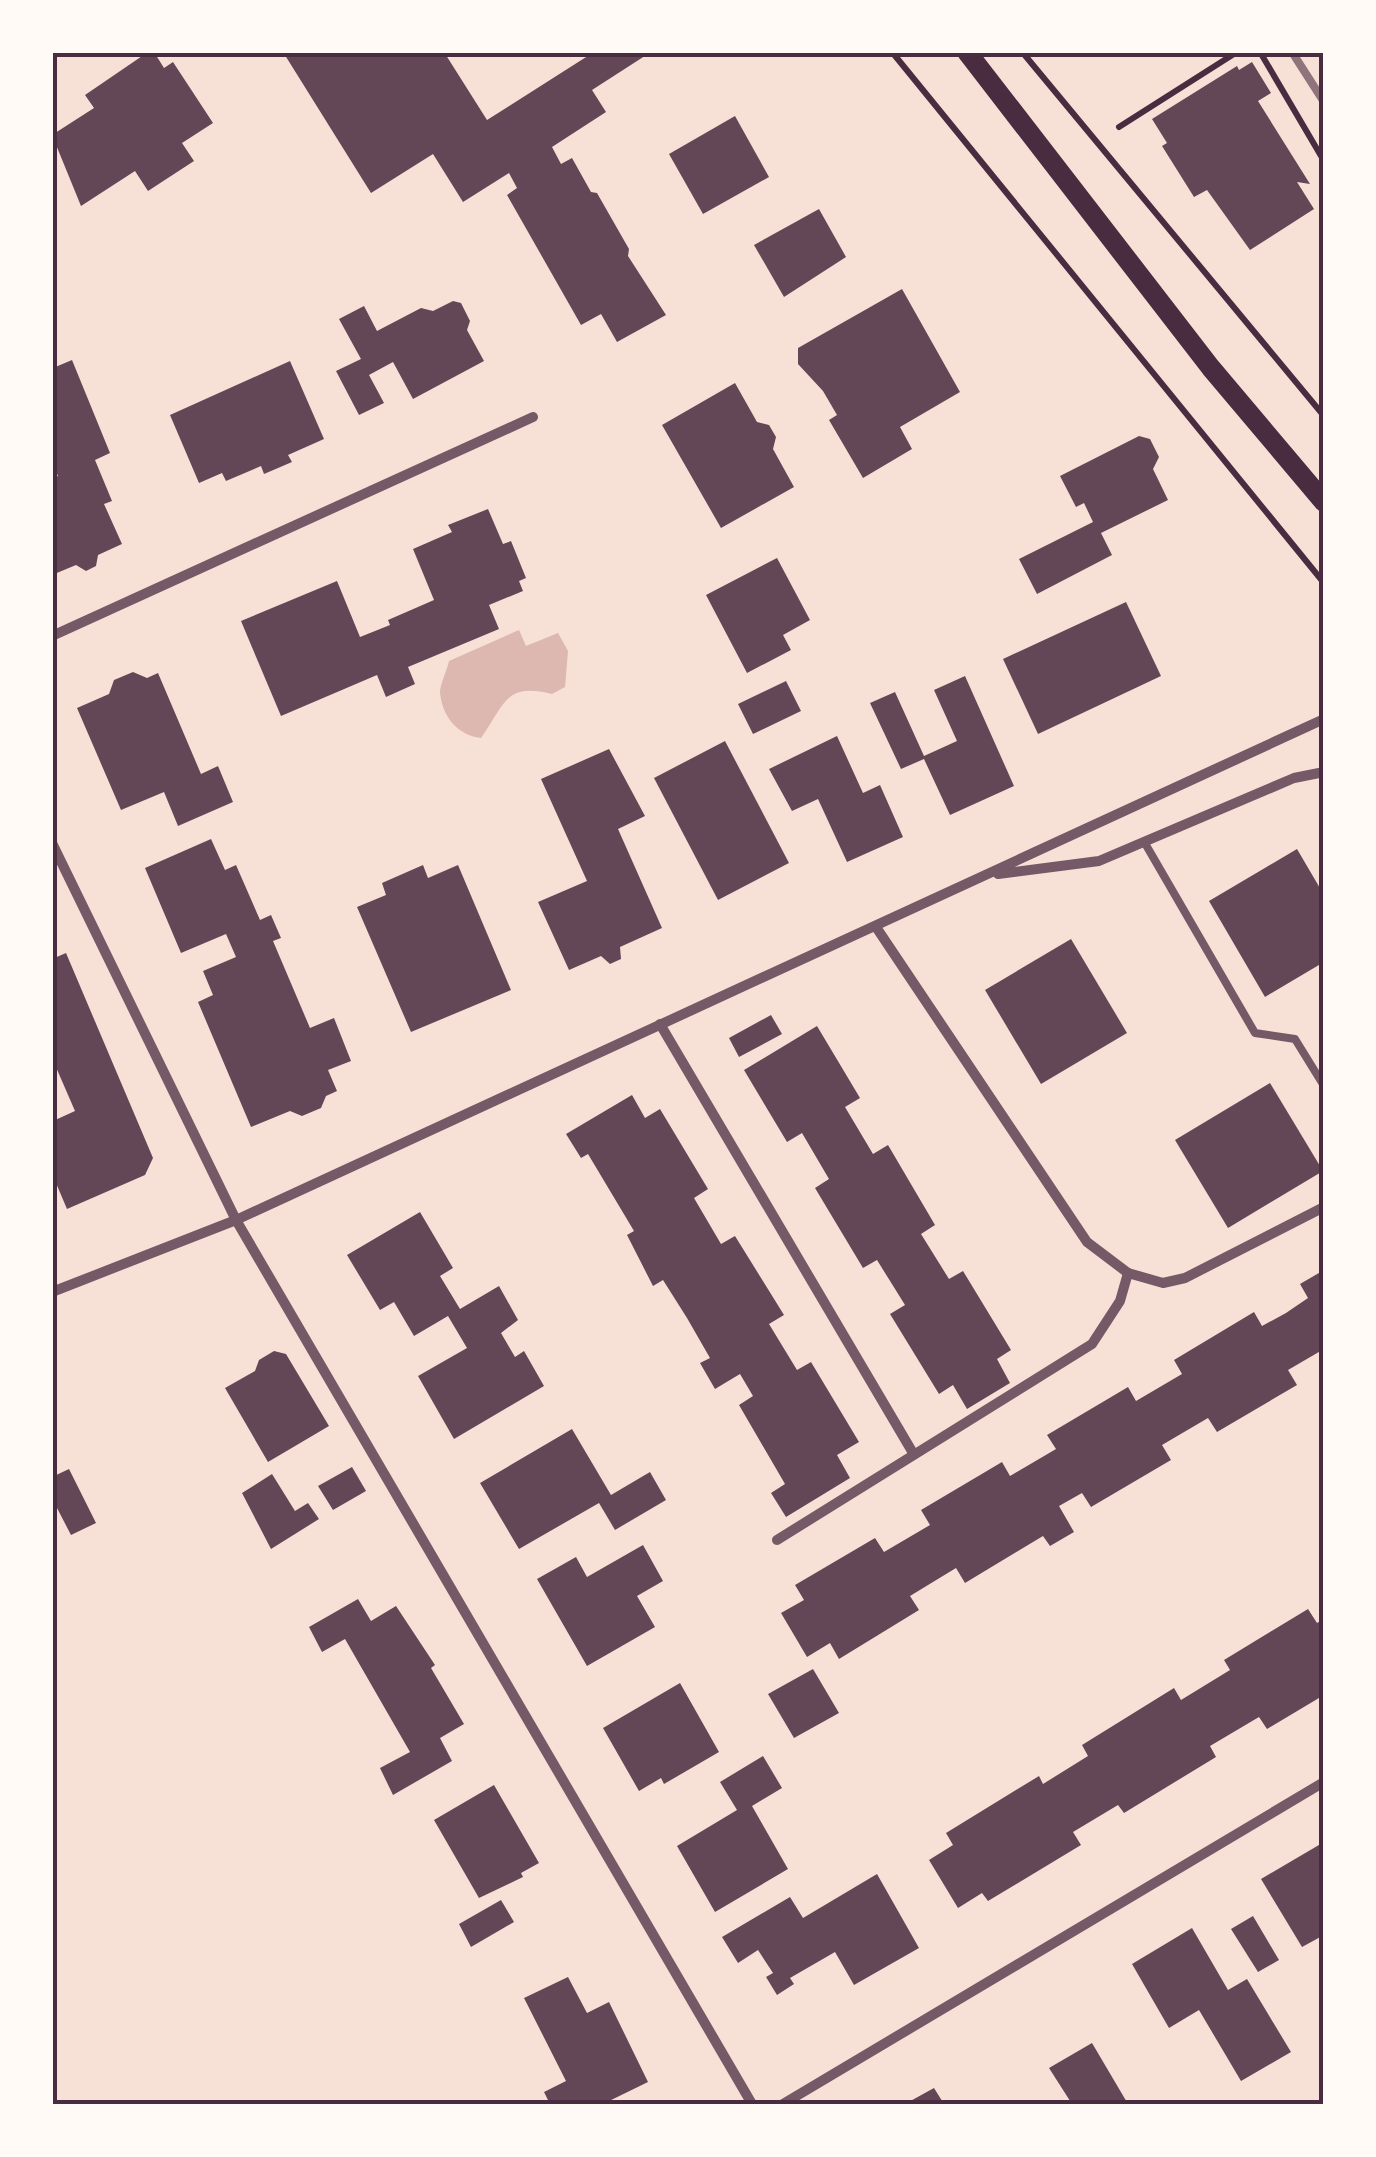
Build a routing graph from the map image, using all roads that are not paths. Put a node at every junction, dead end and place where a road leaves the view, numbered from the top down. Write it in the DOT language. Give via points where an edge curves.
graph roads {
  1 [pos="966,52"];
  2 [pos="533,417"];
  3 [pos="1324,502"];
  4 [pos="52,636"];
  5 [pos="1324,719"];
  6 [pos="1324,772"];
  7 [pos="52,843"];
  8 [pos="1146,845"];
  9 [pos="987,876"];
  10 [pos="876,926"];
  11 [pos="660,1024"];
  12 [pos="1324,1086"];
  13 [pos="1324,1207"];
  14 [pos="236,1220"];
  15 [pos="1128,1273"];
  16 [pos="52,1292"];
  17 [pos="913,1453"];
  18 [pos="777,1540"];
  19 [pos="1324,1782"];
  20 [pos="752,2104"];
  21 [pos="783,2104"];
  1 -- 3 [label="main road" via="1211,368"];
  2 -- 4 [label="street"];
  5 -- 9 [label="street"];
  6 -- 8 [label="street" via="1294,778"];
  7 -- 14 [label="street"];
  8 -- 9 [label="street" via="1099,862"];
  8 -- 12 [label="lane" via="1255,1034 1294,1039"];
  9 -- 10 [label="street"];
  10 -- 11 [label="street"];
  10 -- 15 [label="street" via="1086,1242"];
  11 -- 14 [label="street"];
  11 -- 17 [label="street"];
  13 -- 15 [label="street" via="1186,1278 1162,1283"];
  14 -- 16 [label="street"];
  14 -- 20 [label="street"];
  15 -- 17 [label="street" via="1120,1301 1092,1344"];
  17 -- 18 [label="street"];
  19 -- 21 [label="street"];
}
